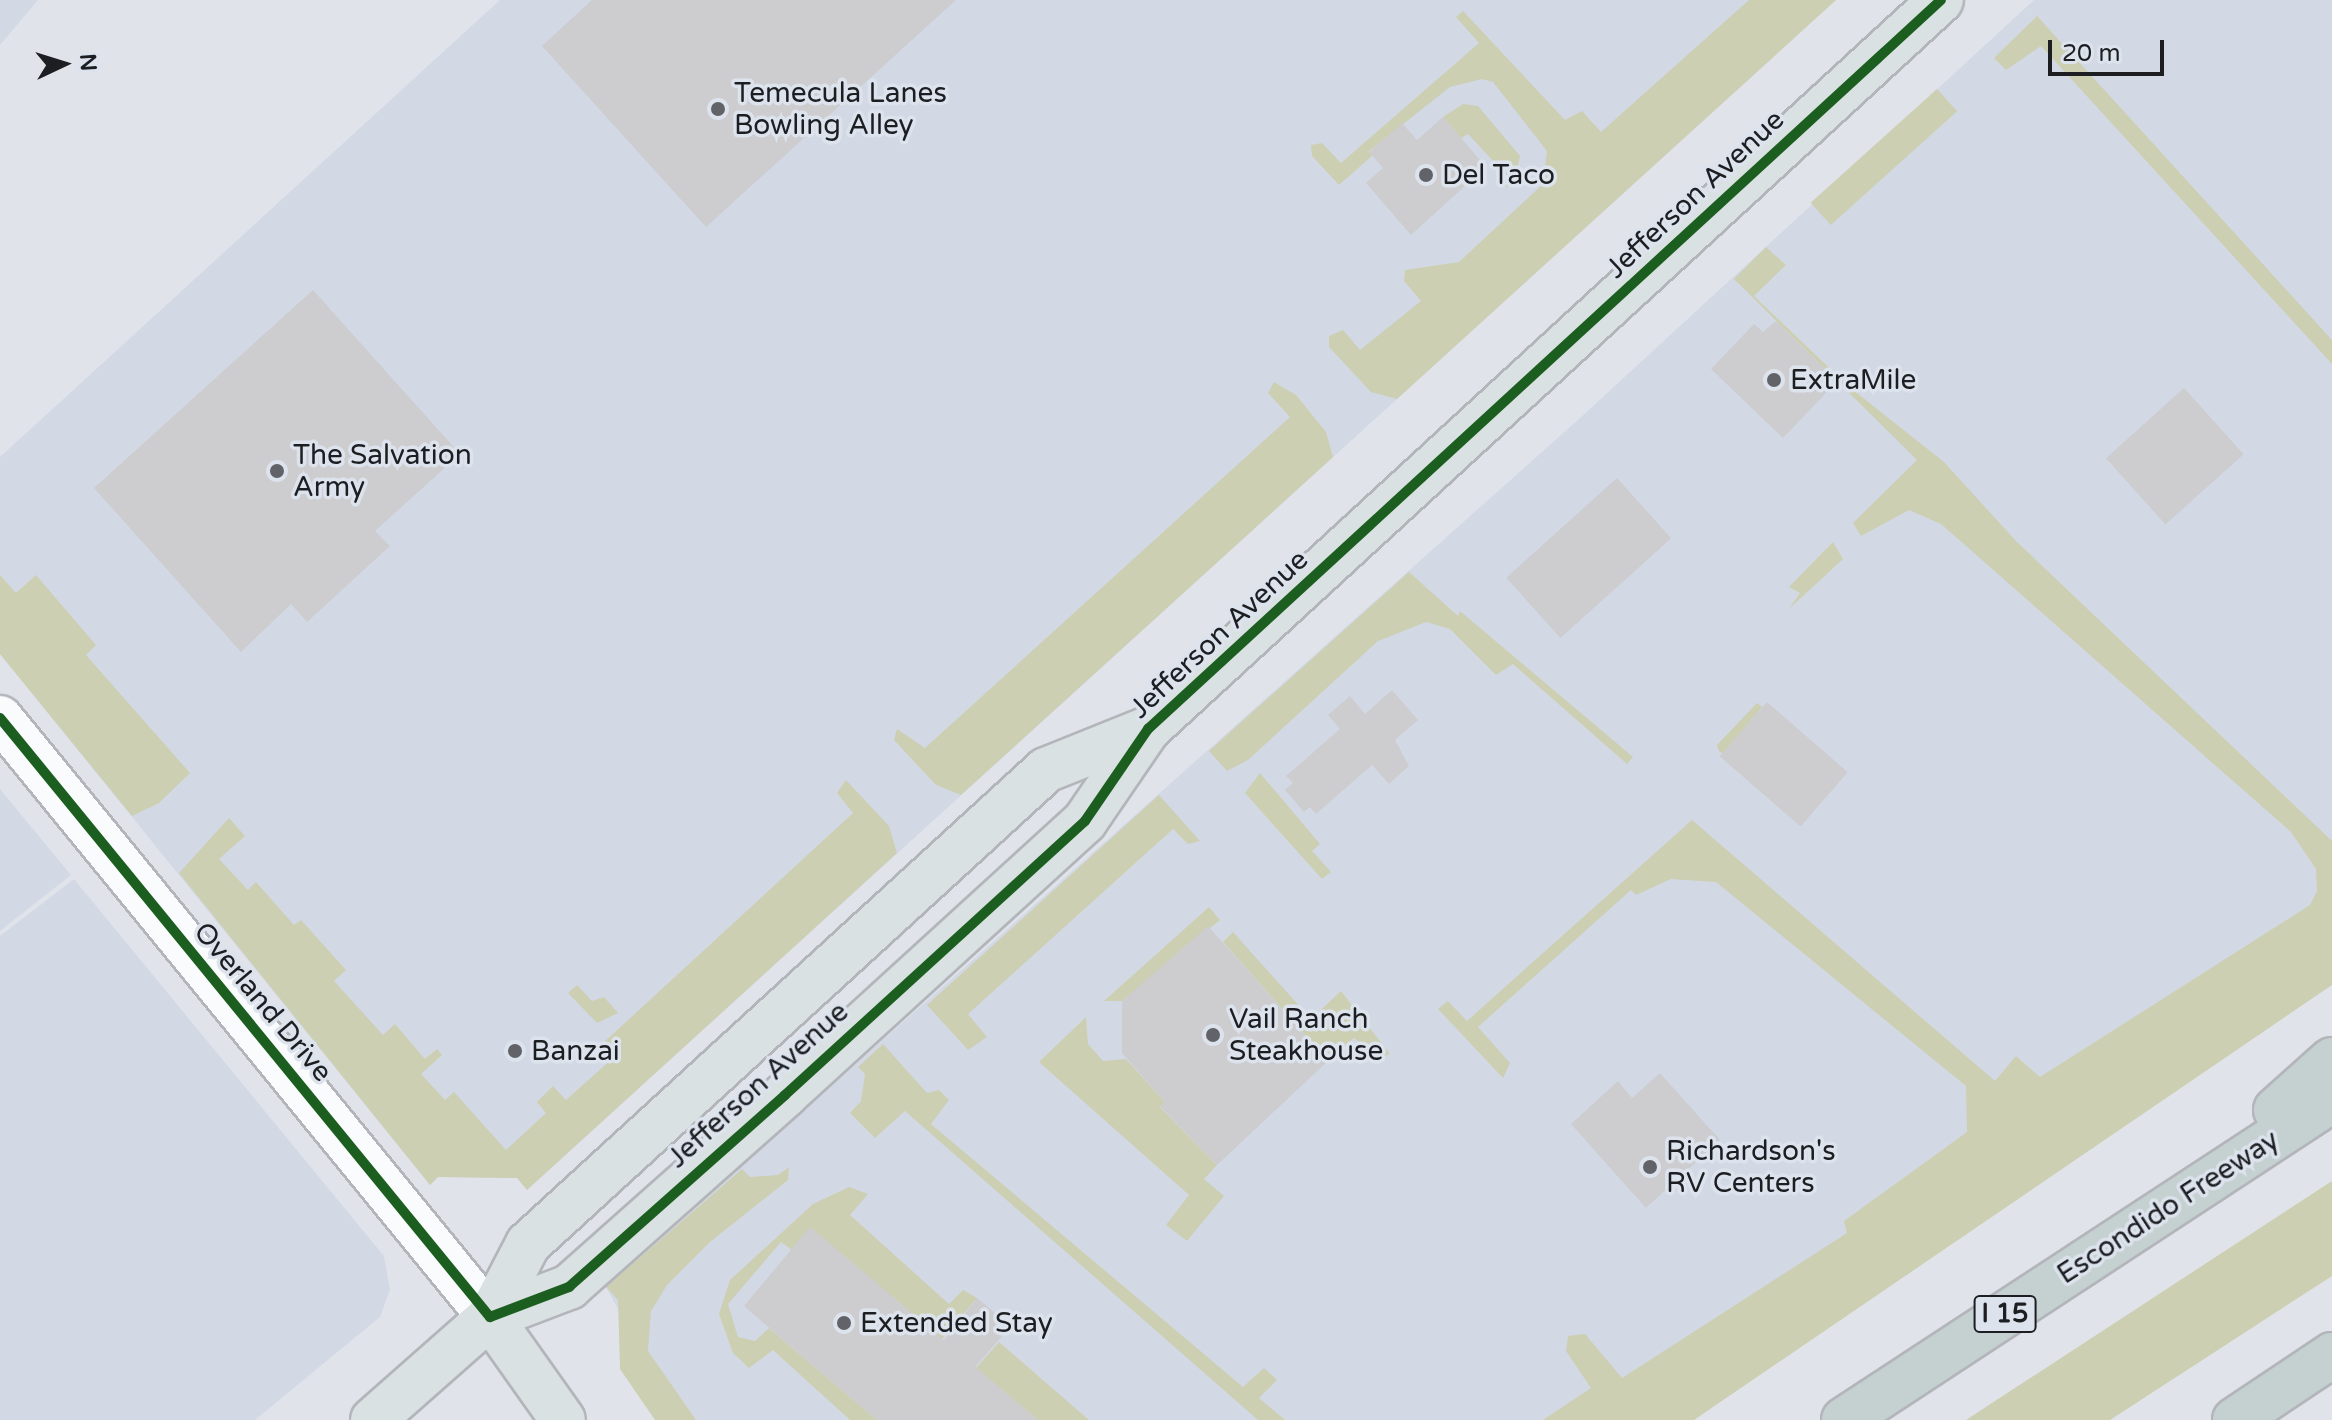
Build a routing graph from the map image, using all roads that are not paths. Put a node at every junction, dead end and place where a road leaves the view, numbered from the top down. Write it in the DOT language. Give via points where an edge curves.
graph roads {
  1 [pos="1941,0"];
  2 [pos="0,718"];
  3 [pos="1148,729"];
  4 [pos="2332,1060"];
  5 [pos="2332,1100"];
  6 [pos="2167,1208"];
  7 [pos="490,1317"];
  8 [pos="2332,1355"];
  9 [pos="2313,1375"];
  10 [pos="373,1420"];
  11 [pos="563,1420"];
  12 [pos="1844,1420"];
  13 [pos="2235,1420"];
  1 -- 3 [label="main road, Jefferson Avenue"];
  2 -- 7 [label="street, Overland Drive"];
  3 -- 7 [label="main road, Jefferson Avenue" via="1085,821 785,1095 569,1287"];
  3 -- 7 [label="main road, Jefferson Avenue" via="1035,780 528,1244"];
  4 -- 6 [label="highway"];
  5 -- 6 [label="highway, Escondido Freeway / I 15"];
  6 -- 12 [label="highway, Escondido Freeway / I 15"];
  7 -- 10 [label="main road, Jefferson Avenue"];
  7 -- 11 [label="main road, Overland Drive"];
  8 -- 9 [label="highway"];
  9 -- 13 [label="highway"];
}
